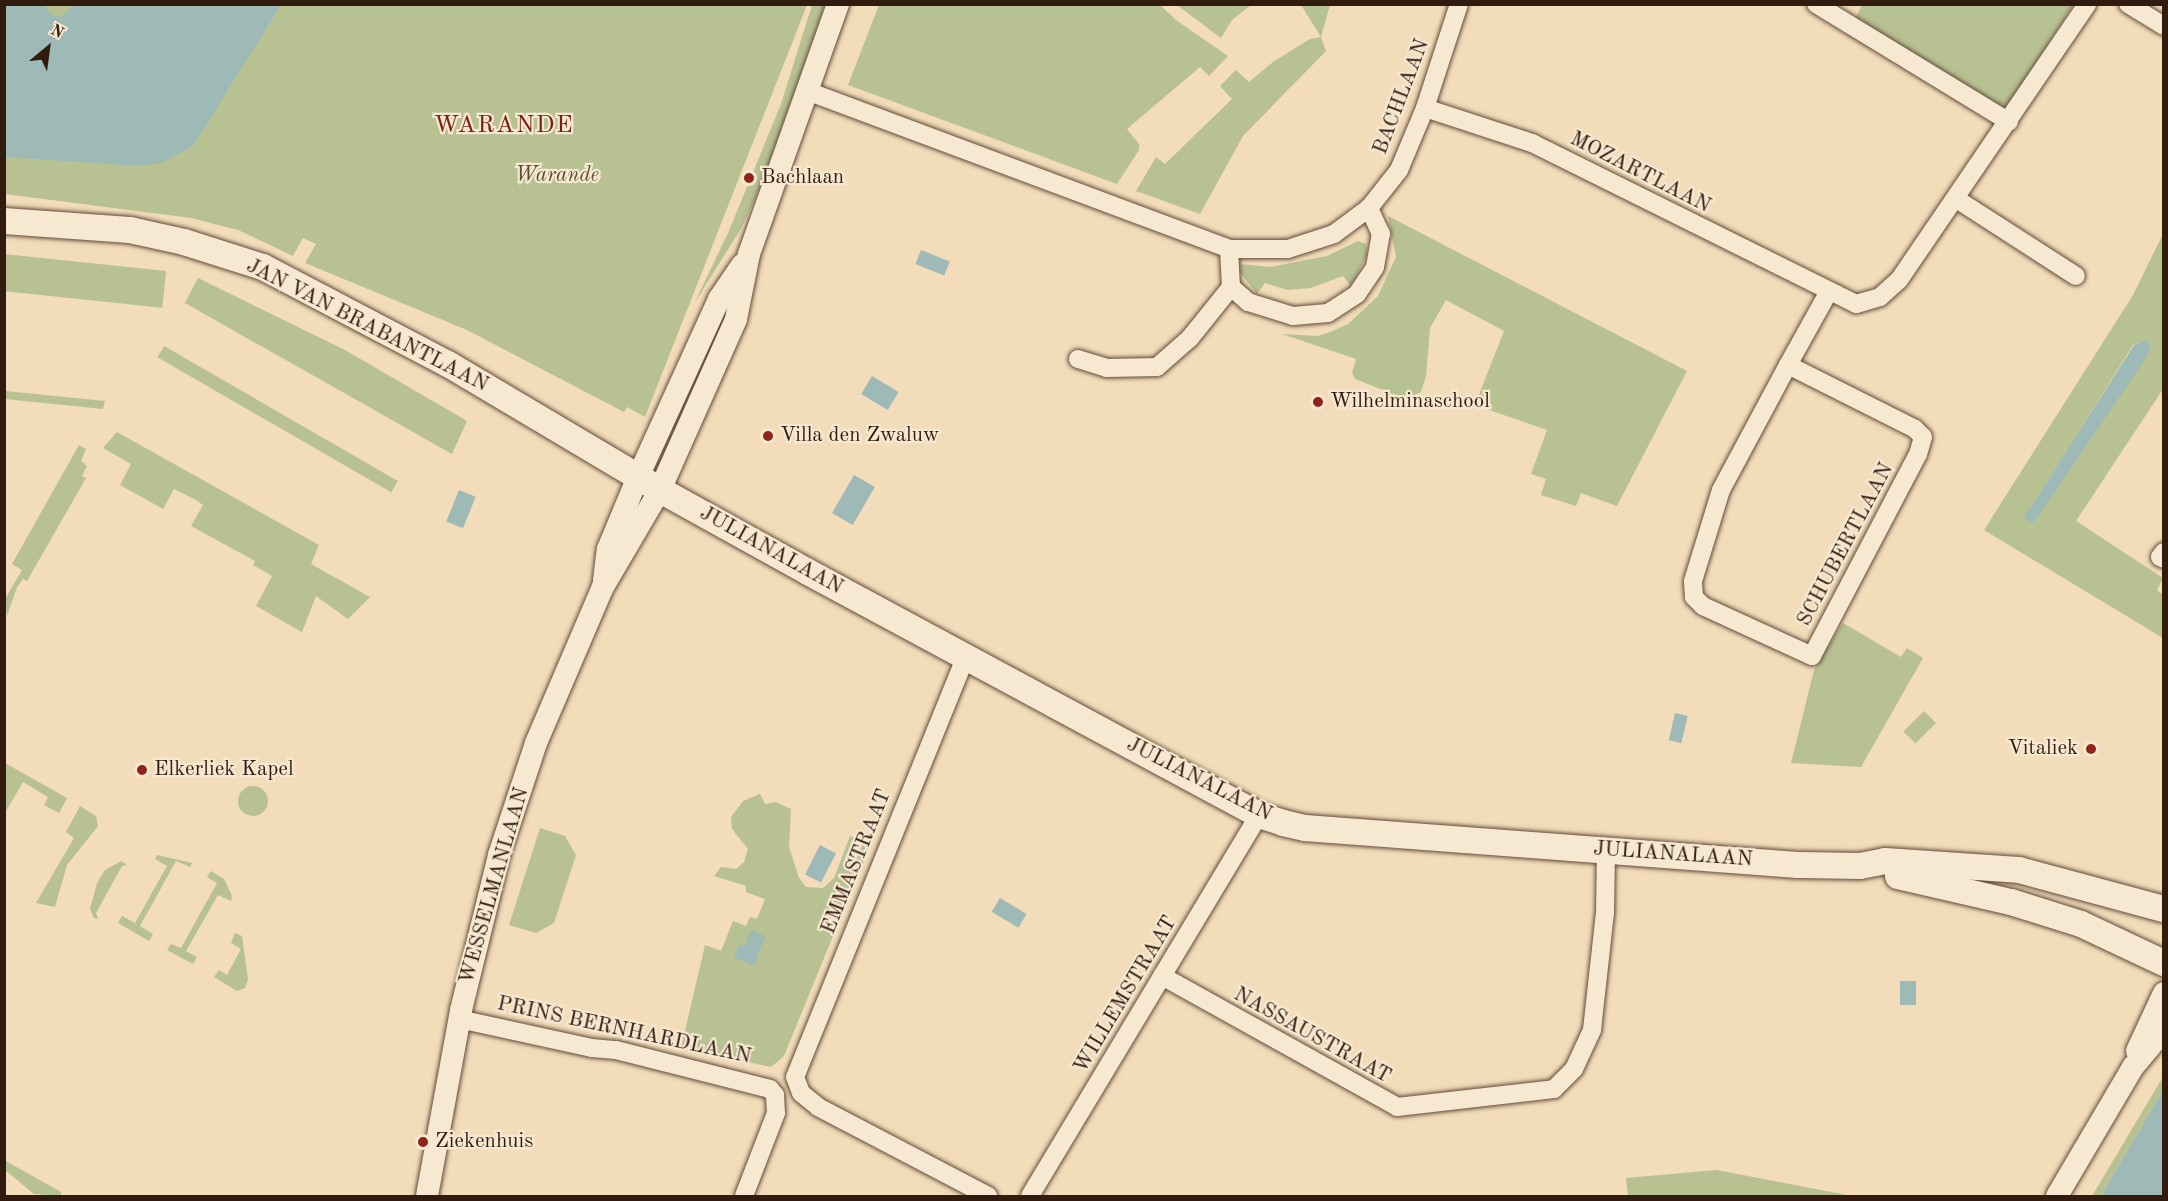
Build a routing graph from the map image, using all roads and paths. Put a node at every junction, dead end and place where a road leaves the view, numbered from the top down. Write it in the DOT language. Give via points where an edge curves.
graph roads {
  1 [pos="838,4"];
  2 [pos="1459,4"];
  3 [pos="1816,4"];
  4 [pos="2087,4"];
  5 [pos="2128,4"];
  6 [pos="2163,26"];
  7 [pos="807,91"];
  8 [pos="1425,108"];
  9 [pos="2009,122"];
  10 [pos="1958,200"];
  11 [pos="1368,208"];
  12 [pos="4,221"];
  13 [pos="1229,249"];
  14 [pos="749,254"];
  15 [pos="2076,276"];
  16 [pos="1231,287"];
  17 [pos="1828,292"];
  18 [pos="1078,359"];
  19 [pos="1788,365"];
  20 [pos="638,477"];
  21 [pos="660,490"];
  22 [pos="2163,552"];
  23 [pos="2163,559"];
  24 [pos="603,587"];
  25 [pos="966,656"];
  26 [pos="1259,815"];
  27 [pos="1606,850"];
  28 [pos="1860,866"];
  29 [pos="2163,909"];
  30 [pos="2163,963"];
  31 [pos="1162,976"];
  32 [pos="2163,993"];
  33 [pos="459,1019"];
  34 [pos="2163,1030"];
  35 [pos="2133,1067"];
  36 [pos="427,1197"];
  37 [pos="744,1197"];
  38 [pos="988,1197"];
  39 [pos="1030,1197"];
  40 [pos="2057,1197"];
  1 -- 7 [label="street"];
  2 -- 8 [label="street, BACHLAAN"];
  3 -- 9 [label="street"];
  4 -- 9 [label="street, MOZARTLAAN"];
  5 -- 6 [label="street"];
  7 -- 13 [label="street, BACHLAAN"];
  7 -- 14 [label="street"];
  8 -- 11 [label="street, BACHLAAN" via="1399,170"];
  8 -- 17 [label="street, MOZARTLAAN" via="1532,143"];
  9 -- 10 [label="street, MOZARTLAAN"];
  10 -- 15 [label="street"];
  10 -- 17 [label="street, MOZARTLAAN" via="1899,280 1880,297 1857,304"];
  11 -- 13 [label="street, BACHLAAN" via="1334,234 1288,249"];
  11 -- 16 [label="street" via="1380,226 1378,259 1365,287 1336,309 1318,316 1293,316 1248,302"];
  12 -- 20 [label="main road, JAN VAN BRABANTLAAN" via="130,230 263,267 448,364"];
  13 -- 16 [label="street"];
  14 -- 20 [label="street, WESSELMANLAAN" via="719,299"];
  14 -- 21 [label="street, WESSELMANLAAN" via="736,319"];
  16 -- 18 [label="street" via="1190,338 1157,367 1107,368"];
  17 -- 19 [label="street, SCHUBERTLAAN"];
  19 -- 19 [label="street, SCHUBERTLAAN" via="1915,429 1923,437 1918,454 1812,656 1703,606 1694,597 1693,581 1721,490"];
  20 -- 21 [label="main road, JULIANALAAN"];
  20 -- 24 [label="street, WESSELMANLAAN" via="608,549"];
  21 -- 24 [label="street, WESSELMANLAAN"];
  21 -- 25 [label="main road, JULIANALAAN"];
  22 -- 23 [label="street"];
  24 -- 33 [label="street, WESSELMANLAAN" via="536,743 499,855"];
  25 -- 26 [label="main road, JULIANALAAN"];
  25 -- 38 [label="street, EMMASTRAAT" via="799,1065 796,1086 818,1107"];
  26 -- 27 [label="main road, JULIANALAAN" via="1305,828"];
  26 -- 31 [label="street, WILLEMSTRAAT"];
  27 -- 28 [label="main road, JULIANALAAN"];
  27 -- 31 [label="street, NASSAUSTRAAT" via="1605,913 1592,1030 1574,1069 1554,1089 1397,1107"];
  28 -- 29 [label="main road, JULIANALAAN" via="1885,861 2019,870"];
  28 -- 30 [label="main road, JULIANALAAN" via="2011,902 2081,924"];
  31 -- 39 [label="street, WILLEMSTRAAT"];
  32 -- 35 [label="street" via="2140,1039"];
  33 -- 36 [label="street, WESSELMANLAAN"];
  33 -- 37 [label="street, PRINS BERNHARDLAAN" via="761,1084 775,1095 776,1113"];
  34 -- 35 [label="street"];
  35 -- 40 [label="street"];
}
